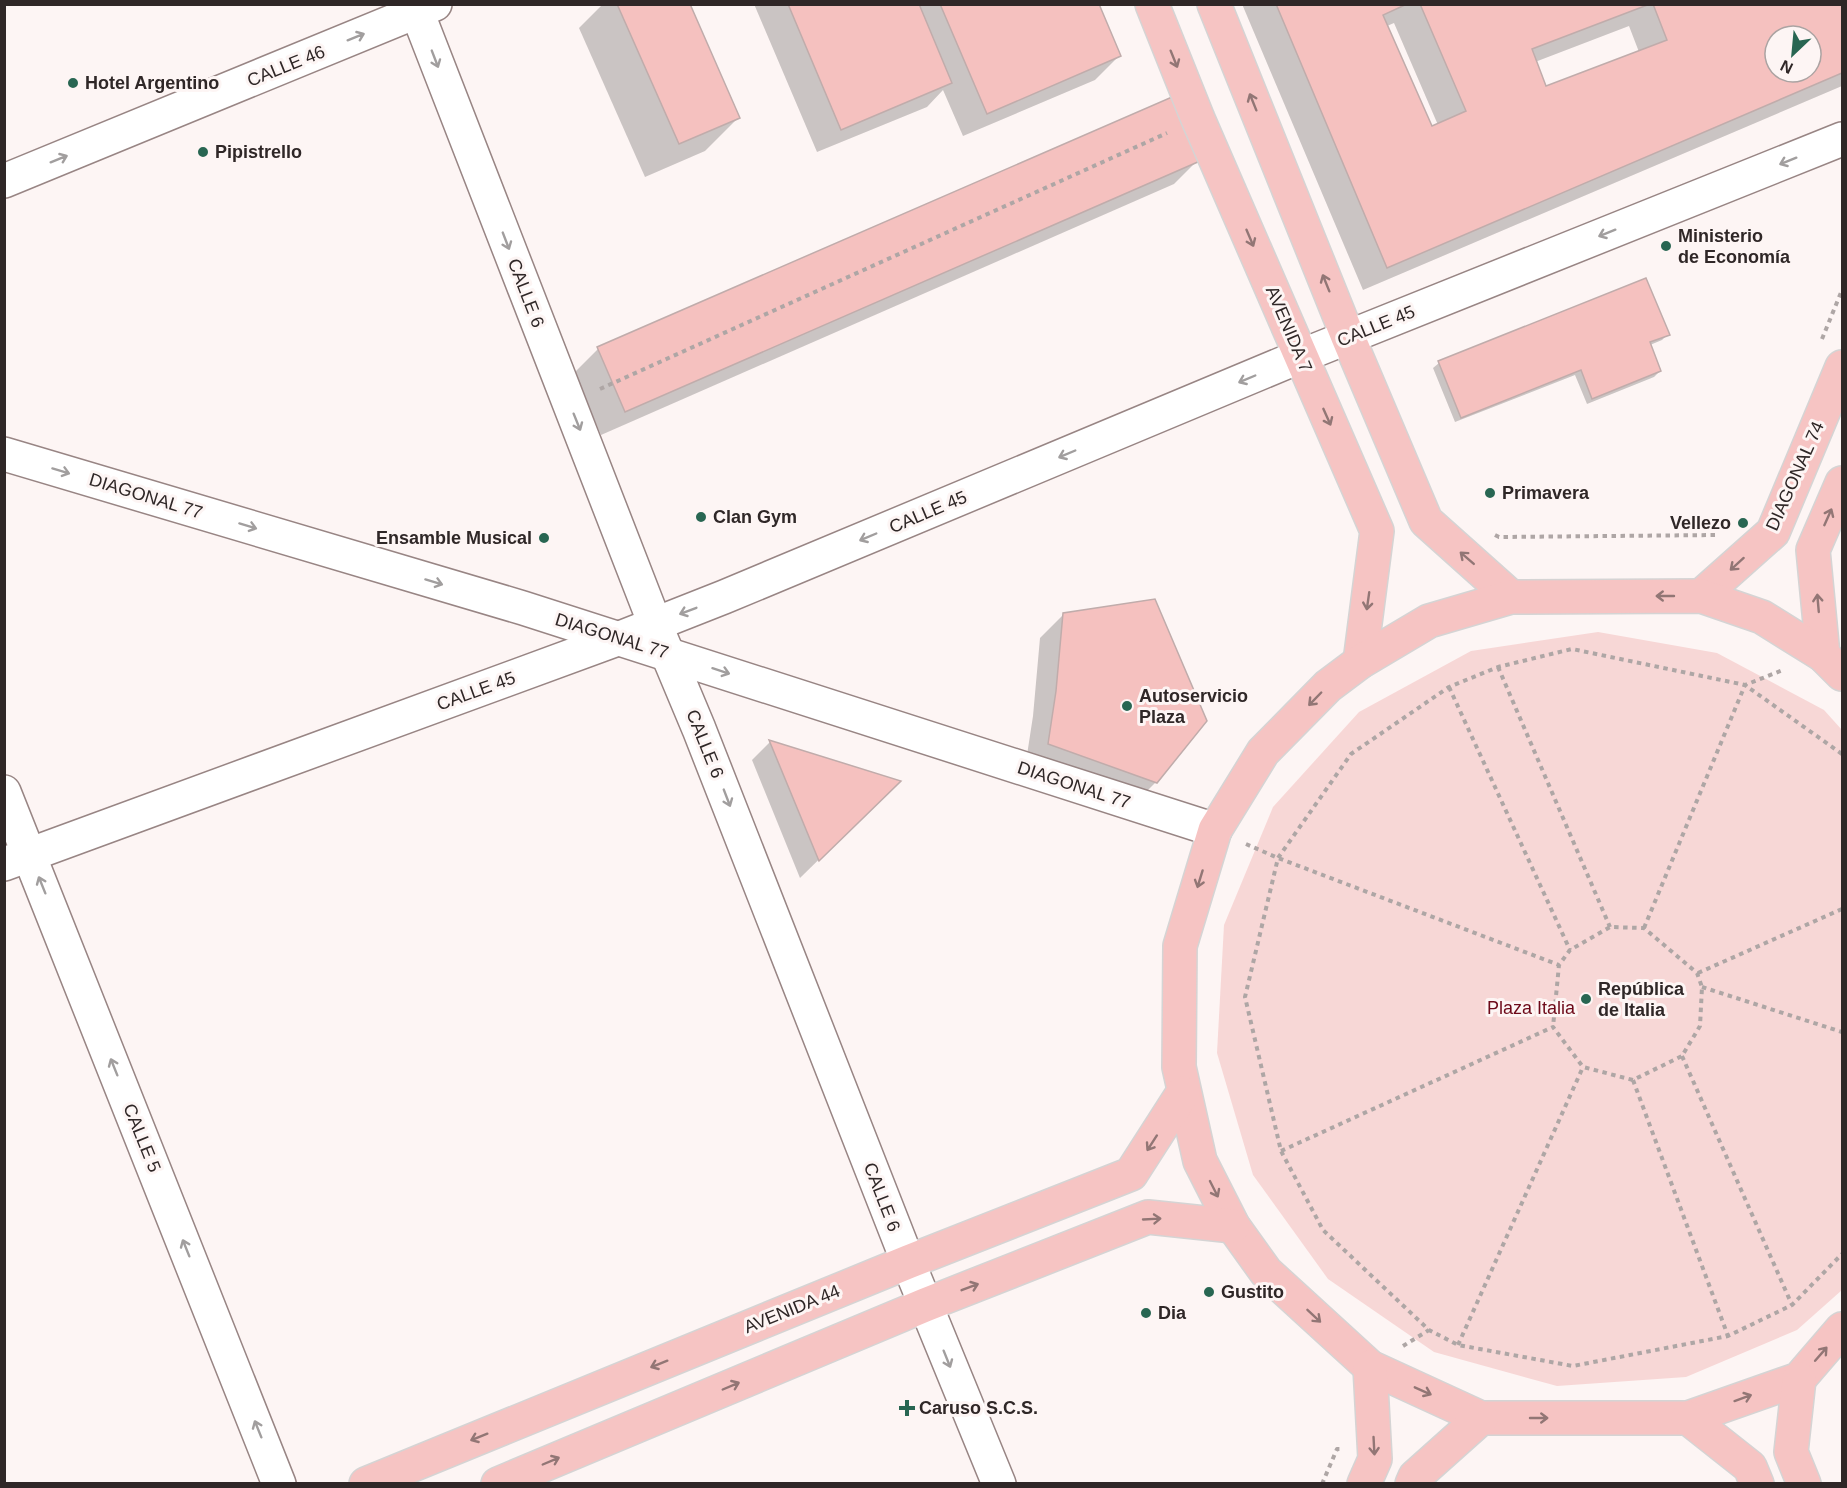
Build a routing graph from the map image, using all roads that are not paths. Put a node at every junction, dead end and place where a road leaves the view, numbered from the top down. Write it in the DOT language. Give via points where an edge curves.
graph roads {
  1 [pos="1152,4"];
  2 [pos="1214,4"];
  3 [pos="422,7"];
  4 [pos="1842,139"];
  5 [pos="4,181"];
  6 [pos="1348,337"];
  7 [pos="1301,356"];
  8 [pos="1842,367"];
  9 [pos="4,454"];
  10 [pos="1842,483"];
  11 [pos="1701,596"];
  12 [pos="1511,597"];
  13 [pos="655,624"];
  14 [pos="620,638"];
  15 [pos="668,653"];
  16 [pos="1360,662"];
  17 [pos="1833,664"];
  18 [pos="4,792"];
  19 [pos="1215,830"];
  20 [pos="17,859"];
  21 [pos="1183,1093"];
  22 [pos="1233,1226"];
  23 [pos="908,1262"];
  24 [pos="925,1305"];
  25 [pos="1842,1329"];
  26 [pos="1370,1367"];
  27 [pos="1799,1379"];
  28 [pos="1481,1418"];
  29 [pos="1688,1418"];
  30 [pos="279,1484"];
  31 [pos="366,1484"];
  32 [pos="498,1484"];
  33 [pos="999,1484"];
  34 [pos="1364,1484"];
  35 [pos="1412,1484"];
  36 [pos="1756,1484"];
  37 [pos="1804,1484"];
  1 -- 7 [label="main road, AVENIDA 7, one-way"];
  6 -- 2 [label="main road, one-way"];
  5 -- 3 [label="street, CALLE 46, one-way"];
  3 -- 13 [label="street, CALLE 6, one-way"];
  4 -- 6 [label="street, CALLE 45, one-way"];
  6 -- 7 [label="street, CALLE 45"];
  12 -- 6 [label="main road, one-way" via="1426,521"];
  7 -- 13 [label="street, CALLE 45, one-way"];
  7 -- 16 [label="main road, AVENIDA 7, one-way" via="1377,531"];
  8 -- 11 [label="main road, DIAGONAL 74, one-way" via="1773,532"];
  9 -- 14 [label="street, DIAGONAL 77, one-way"];
  17 -- 10 [label="main road, one-way" via="1813,550"];
  11 -- 12 [label="main road, one-way"];
  11 -- 17 [label="main road" via="1762,617"];
  12 -- 16 [label="main road" via="1430,621"];
  13 -- 14 [label="street, CALLE 45"];
  13 -- 15 [label="street, CALLE 6"];
  14 -- 15 [label="street, DIAGONAL 77"];
  14 -- 20 [label="street, CALLE 45"];
  15 -- 19 [label="street, DIAGONAL 77, one-way"];
  15 -- 23 [label="street, CALLE 6, one-way"];
  16 -- 19 [label="main road, one-way" via="1328,686 1263,752"];
  18 -- 20 [label="street, CALLE 5"];
  19 -- 21 [label="main road, one-way" via="1180,946 1179,1067"];
  30 -- 20 [label="street, CALLE 5, one-way"];
  21 -- 22 [label="main road, one-way" via="1200,1161"];
  21 -- 23 [label="main road, AVENIDA 44, one-way" via="1131,1174"];
  24 -- 22 [label="main road, one-way" via="1148,1217"];
  22 -- 26 [label="main road, one-way" via="1266,1272"];
  23 -- 24 [label="street, CALLE 6"];
  23 -- 31 [label="main road, AVENIDA 44, one-way"];
  32 -- 24 [label="main road, one-way"];
  24 -- 33 [label="street, CALLE 6, one-way"];
  27 -- 25 [label="main road, one-way"];
  26 -- 28 [label="main road, one-way"];
  26 -- 34 [label="main road, one-way" via="1375,1459"];
  29 -- 27 [label="main road, one-way"];
  27 -- 37 [label="main road" via="1791,1452"];
  28 -- 29 [label="main road, one-way"];
  28 -- 35 [label="main road"];
  29 -- 36 [label="main road" via="1749,1467"];
}
